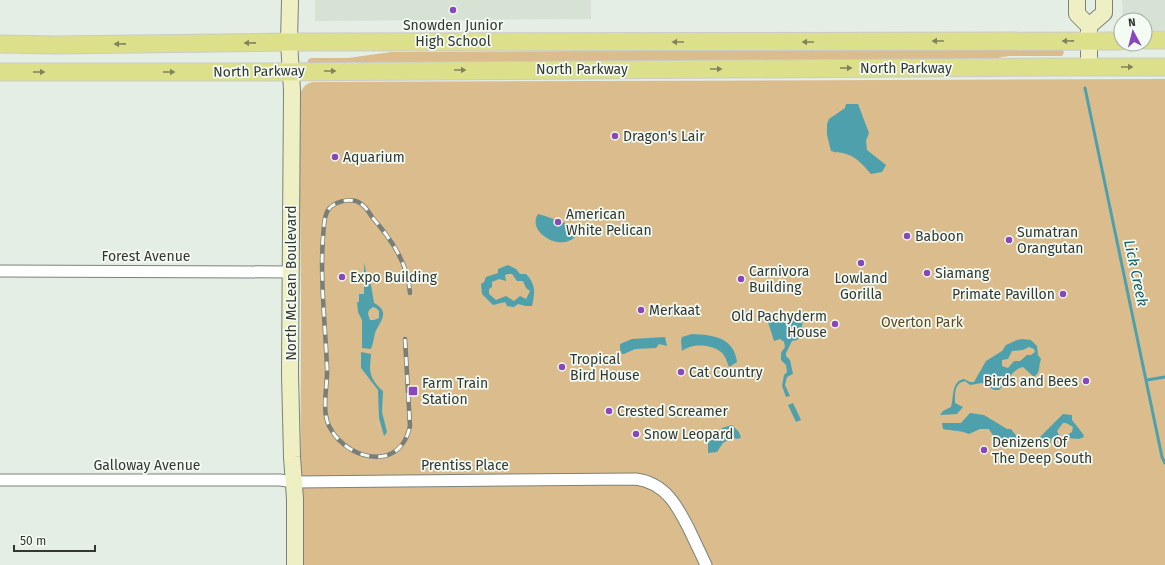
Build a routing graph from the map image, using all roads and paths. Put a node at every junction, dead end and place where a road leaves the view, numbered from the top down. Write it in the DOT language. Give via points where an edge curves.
graph roads {
  1 [pos="290,0"];
  2 [pos="1077,0"];
  3 [pos="1104,0"];
  4 [pos="1089,33"];
  5 [pos="1113,38"];
  6 [pos="1153,40"];
  7 [pos="1165,40"];
  8 [pos="289,42"];
  9 [pos="0,44"];
  10 [pos="1090,67"];
  11 [pos="1165,67"];
  12 [pos="291,71"];
  13 [pos="0,72"];
  14 [pos="0,271"];
  15 [pos="291,272"];
  16 [pos="0,480"];
  17 [pos="294,482"];
  18 [pos="295,565"];
  19 [pos="706,565"];
  1 -- 8 [label="main road, North McLean Boulevard"];
  2 -- 4 [label="main road" via="1077,14"];
  3 -- 4 [label="main road" via="1104,13"];
  4 -- 5 [label="main road, North Parkway"];
  4 -- 8 [label="main road, North Parkway, one-way"];
  4 -- 10 [label="main road"];
  6 -- 7 [label="main road"];
  8 -- 9 [label="main road, North Parkway, one-way"];
  8 -- 12 [label="main road, North McLean Boulevard"];
  10 -- 11 [label="main road, North Parkway, one-way"];
  12 -- 10 [label="main road, North Parkway, one-way"];
  13 -- 12 [label="main road, North Parkway, one-way"];
  12 -- 15 [label="main road, North McLean Boulevard"];
  14 -- 15 [label="street, Forest Avenue"];
  15 -- 17 [label="main road, North McLean Boulevard" via="290,381"];
  16 -- 17 [label="street, Galloway Avenue"];
  17 -- 18 [label="main road, North McLean Boulevard"];
  17 -- 19 [label="street, Prentiss Place" via="647,480 661,488 678,506"];
}
